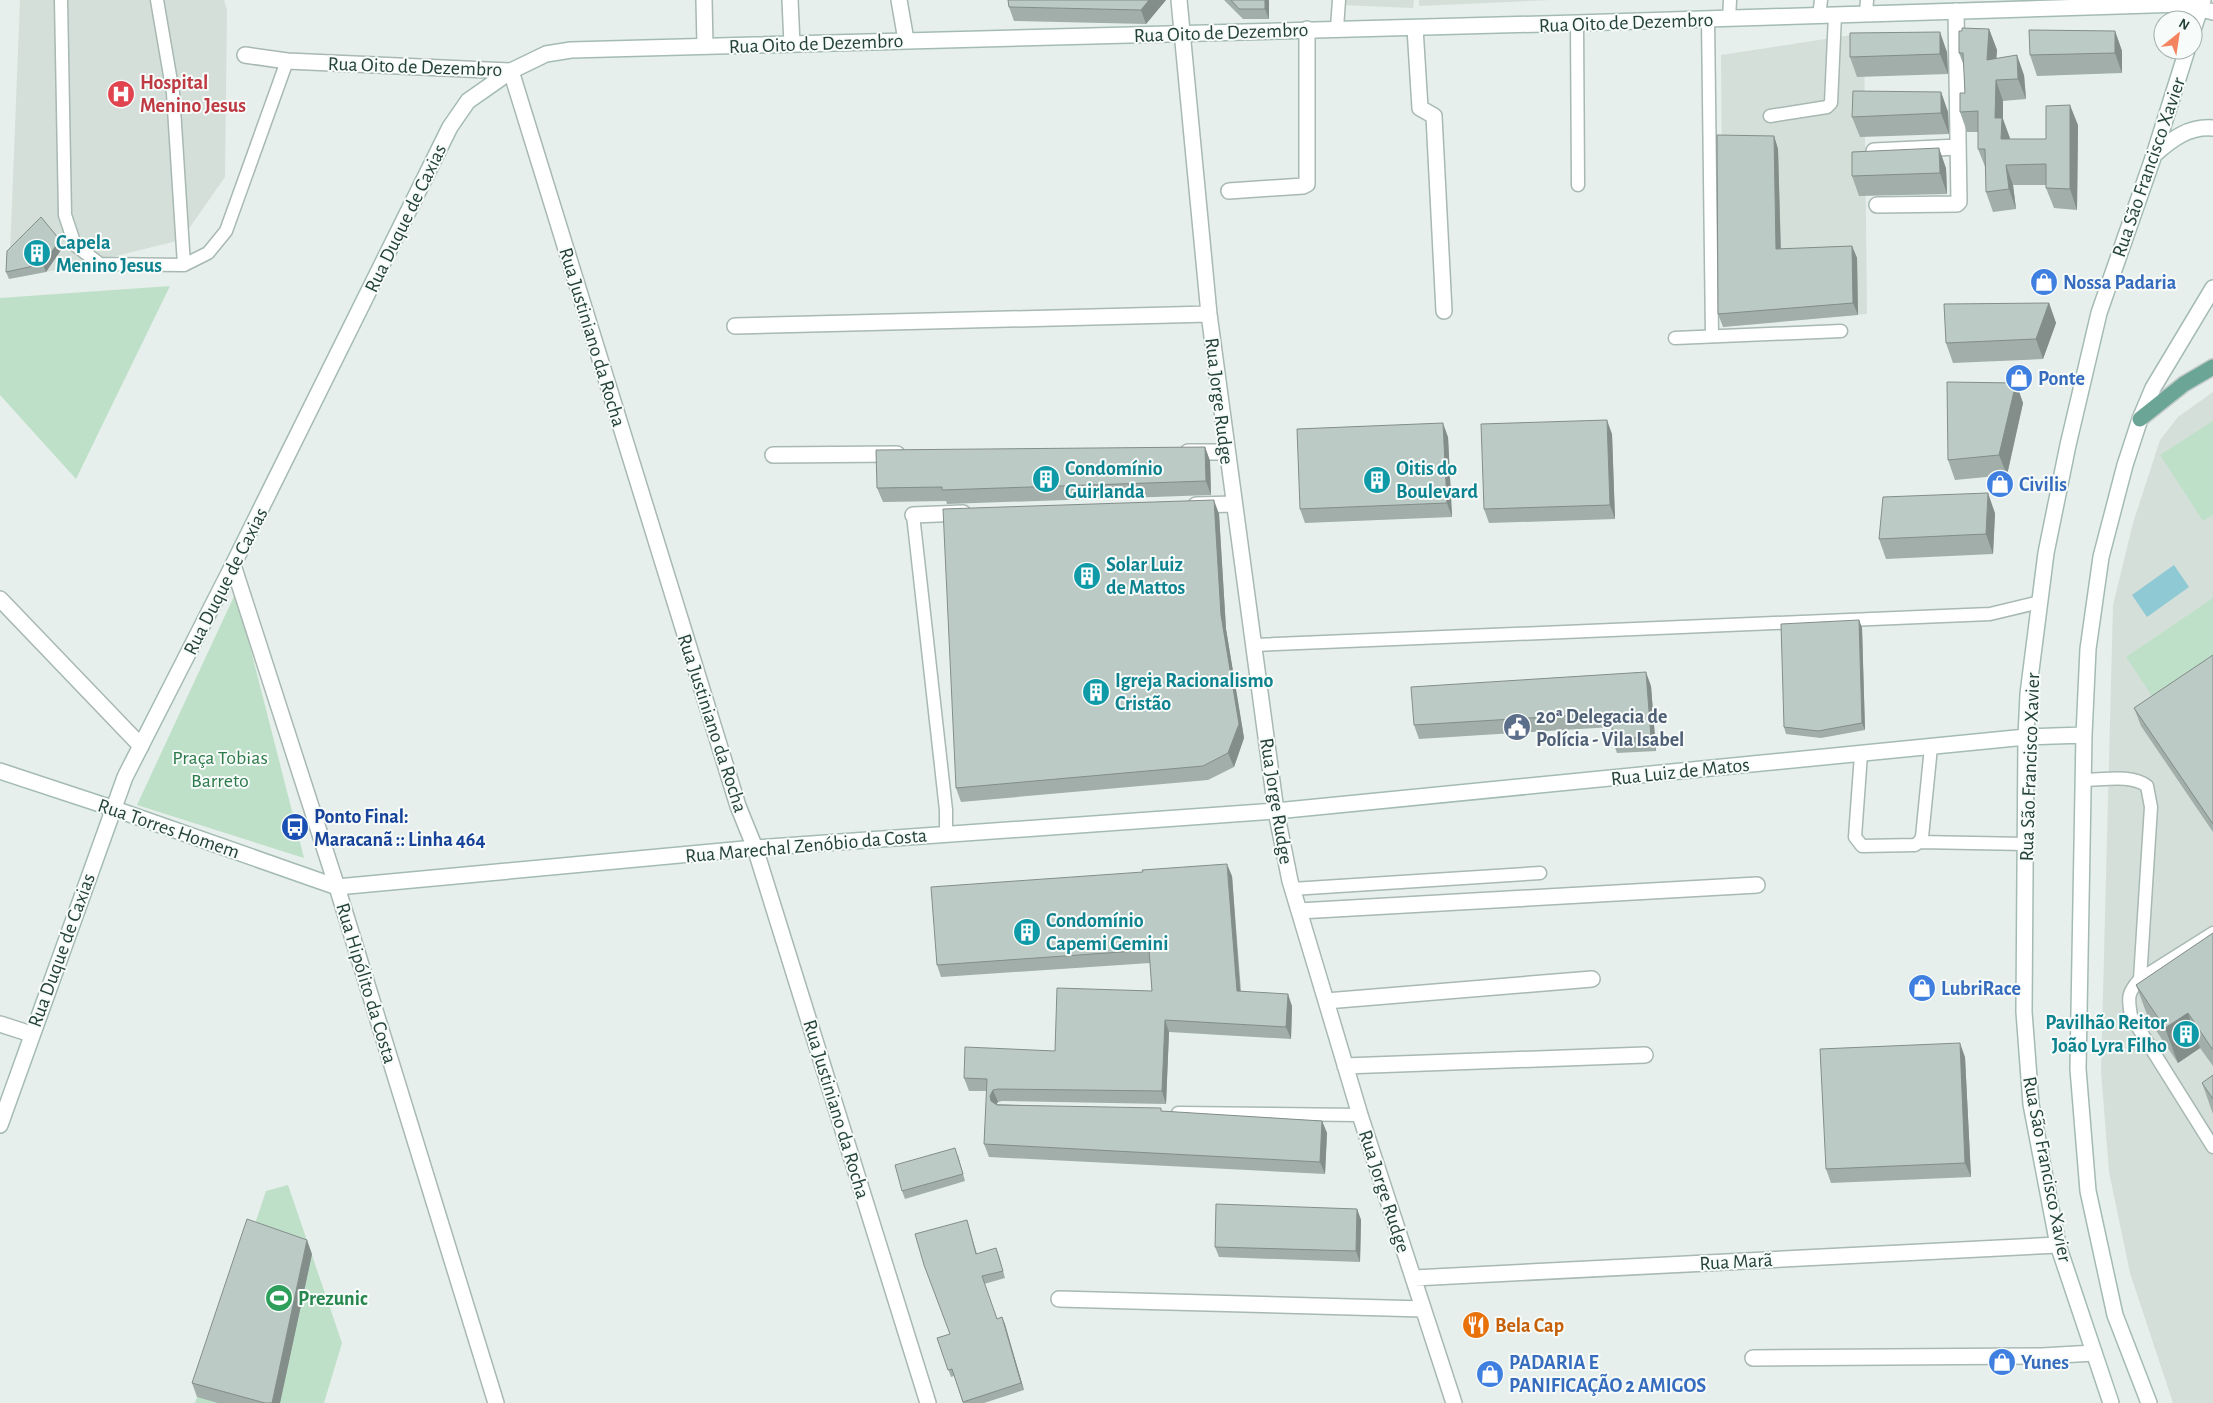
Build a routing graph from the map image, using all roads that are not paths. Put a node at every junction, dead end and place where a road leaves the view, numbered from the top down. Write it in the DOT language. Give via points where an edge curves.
graph roads {
  1 [pos="61,0"];
  2 [pos="157,0"];
  3 [pos="704,0"];
  4 [pos="790,0"];
  5 [pos="900,0"];
  6 [pos="1179,0"];
  7 [pos="1338,0"];
  8 [pos="1730,0"];
  9 [pos="1821,0"];
  10 [pos="2205,6"];
  11 [pos="1867,7"];
  12 [pos="1956,11"];
  13 [pos="1835,15"];
  14 [pos="1819,16"];
  15 [pos="1708,19"];
  16 [pos="1729,19"];
  17 [pos="1577,23"];
  18 [pos="1337,28"];
  19 [pos="1415,28"];
  20 [pos="1307,29"];
  21 [pos="1181,33"];
  22 [pos="906,40"];
  23 [pos="792,44"];
  24 [pos="705,46"];
  25 [pos="245,55"];
  26 [pos="2184,60"];
  27 [pos="287,61"];
  28 [pos="511,71"];
  29 [pos="1770,116"];
  30 [pos="2213,128"];
  31 [pos="1958,147"];
  32 [pos="1874,151"];
  33 [pos="2154,155"];
  34 [pos="1578,185"];
  35 [pos="1229,191"];
  36 [pos="1878,205"];
  37 [pos="184,265"];
  38 [pos="2213,288"];
  39 [pos="1444,311"];
  40 [pos="1209,314"];
  41 [pos="735,326"];
  42 [pos="1842,331"];
  43 [pos="1712,336"];
  44 [pos="1675,338"];
  45 [pos="2213,367"];
  46 [pos="2140,419"];
  47 [pos="1174,452"];
  48 [pos="1226,452"];
  49 [pos="910,454"];
  50 [pos="773,455"];
  51 [pos="1234,504"];
  52 [pos="1184,506"];
  53 [pos="980,512"];
  54 [pos="913,515"];
  55 [pos="234,565"];
  56 [pos="0,599"];
  57 [pos="2040,602"];
  58 [pos="1255,645"];
  59 [pos="2084,735"];
  60 [pos="2026,737"];
  61 [pos="141,746"];
  62 [pos="1931,747"];
  63 [pos="1861,754"];
  64 [pos="0,771"];
  65 [pos="2084,780"];
  66 [pos="112,808"];
  67 [pos="1276,811"];
  68 [pos="946,834"];
  69 [pos="1919,842"];
  70 [pos="2026,844"];
  71 [pos="755,848"];
  72 [pos="1540,872"];
  73 [pos="1757,885"];
  74 [pos="337,887"];
  75 [pos="1292,889"];
  76 [pos="1299,911"];
  77 [pos="2213,933"];
  78 [pos="1592,979"];
  79 [pos="2140,979"];
  80 [pos="1326,1001"];
  81 [pos="0,1024"];
  82 [pos="31,1034"];
  83 [pos="1645,1055"];
  84 [pos="1345,1066"];
  85 [pos="1167,1113"];
  86 [pos="1360,1116"];
  87 [pos="0,1125"];
  88 [pos="2213,1147"];
  89 [pos="2058,1245"];
  90 [pos="1414,1278"];
  91 [pos="1059,1299"];
  92 [pos="1423,1309"];
  93 [pos="2094,1353"];
  94 [pos="1753,1358"];
  95 [pos="496,1403"];
  96 [pos="928,1403"];
  97 [pos="1454,1403"];
  98 [pos="2111,1403"];
  99 [pos="2149,1403"];
  1 -- 37 [label="lane" via="65,215 75,245 100,264"];
  2 -- 37 [label="lane" via="172,93"];
  3 -- 24 [label="street"];
  4 -- 23 [label="street"];
  5 -- 22 [label="street"];
  6 -- 21 [label="street, Rua Jorge Rudge"];
  7 -- 18 [label="lane"];
  8 -- 16 [label="lane"];
  9 -- 14 [label="lane"];
  10 -- 12 [label="street, Rua Oito de Dezembro"];
  11 -- 12 [label="street, Rua Oito de Dezembro"];
  11 -- 13 [label="street, Rua Oito de Dezembro"];
  12 -- 31 [label="street" via="1952,96"];
  13 -- 14 [label="street, Rua Oito de Dezembro"];
  13 -- 29 [label="lane" via="1831,103 1827,107"];
  14 -- 16 [label="street, Rua Oito de Dezembro"];
  15 -- 16 [label="street, Rua Oito de Dezembro"];
  15 -- 17 [label="street, Rua Oito de Dezembro"];
  15 -- 43 [label="lane"];
  17 -- 19 [label="street, Rua Oito de Dezembro"];
  17 -- 34 [label="lane"];
  18 -- 19 [label="street, Rua Oito de Dezembro"];
  18 -- 20 [label="street, Rua Oito de Dezembro"];
  19 -- 39 [label="street" via="1420,108 1434,116"];
  20 -- 21 [label="street, Rua Oito de Dezembro"];
  20 -- 35 [label="street" via="1307,184"];
  21 -- 22 [label="street, Rua Oito de Dezembro"];
  21 -- 40 [label="street, Rua Jorge Rudge"];
  22 -- 23 [label="street, Rua Oito de Dezembro"];
  23 -- 24 [label="street, Rua Oito de Dezembro"];
  24 -- 28 [label="street, Rua Oito de Dezembro" via="571,50 546,54"];
  25 -- 27 [label="street, Rua Oito de Dezembro"];
  26 -- 33 [label="street, Rua São Francisco Xavier"];
  27 -- 28 [label="street, Rua Oito de Dezembro"];
  27 -- 37 [label="lane" via="226,231 208,253"];
  28 -- 55 [label="street, Rua Duque de Caxias" via="468,101 450,127"];
  28 -- 71 [label="street, Rua Justiniano da Rocha" via="735,797"];
  30 -- 33 [label="street" via="2186,132"];
  31 -- 32 [label="street"];
  31 -- 36 [label="street" via="1957,204"];
  33 -- 57 [label="street, Rua São Francisco Xavier" via="2100,313 2068,445 2046,553"];
  38 -- 46 [label="street, Rua São Francisco Xavier" via="2153,388"];
  40 -- 41 [label="street"];
  40 -- 48 [label="street, Rua Jorge Rudge"];
  42 -- 43 [label="lane"];
  43 -- 44 [label="lane"];
  45 -- 46 [label="main road" via="2184,384"];
  46 -- 59 [label="street, Rua São Francisco Xavier" via="2125,465 2096,588 2088,650"];
  47 -- 48 [label="street"];
  48 -- 51 [label="street, Rua Jorge Rudge"];
  49 -- 50 [label="street"];
  51 -- 52 [label="street"];
  51 -- 58 [label="street, Rua Jorge Rudge"];
  53 -- 54 [label="street"];
  54 -- 68 [label="lane"];
  55 -- 61 [label="street, Rua Duque de Caxias"];
  55 -- 74 [label="street, Rua Hipólito da Costa"];
  56 -- 61 [label="street"];
  57 -- 58 [label="lane" via="1990,614"];
  57 -- 60 [label="street, Rua São Francisco Xavier"];
  58 -- 67 [label="street, Rua Jorge Rudge"];
  59 -- 60 [label="street, Rua Luiz de Matos"];
  59 -- 65 [label="street, Rua São Francisco Xavier"];
  60 -- 62 [label="street, Rua Luiz de Matos"];
  60 -- 70 [label="street, Rua São Francisco Xavier"];
  61 -- 66 [label="street, Rua Duque de Caxias"];
  62 -- 63 [label="street, Rua Luiz de Matos"];
  62 -- 69 [label="lane"];
  63 -- 67 [label="street, Rua Luiz de Matos"];
  63 -- 69 [label="lane" via="1857,842 1862,846"];
  64 -- 66 [label="street, Rua Torres Homem"];
  65 -- 79 [label="lane" via="2131,779 2147,786 2151,807"];
  65 -- 99 [label="street, Rua São Francisco Xavier" via="2078,1069 2088,1192 2115,1315"];
  66 -- 74 [label="street, Rua Torres Homem"];
  66 -- 82 [label="street, Rua Duque de Caxias"];
  67 -- 68 [label="street, Rua Marechal Zenóbio da Costa"];
  67 -- 75 [label="street, Rua Jorge Rudge"];
  68 -- 71 [label="street, Rua Marechal Zenóbio da Costa"];
  69 -- 70 [label="lane"];
  70 -- 89 [label="street, Rua São Francisco Xavier" via="2024,1012 2030,1095"];
  71 -- 74 [label="street, Rua Marechal Zenóbio da Costa"];
  71 -- 96 [label="street, Rua Justiniano da Rocha"];
  72 -- 75 [label="lane"];
  73 -- 76 [label="street"];
  74 -- 95 [label="street, Rua Hipólito da Costa"];
  75 -- 76 [label="street, Rua Jorge Rudge"];
  76 -- 80 [label="street, Rua Jorge Rudge"];
  77 -- 79 [label="lane"];
  78 -- 80 [label="street"];
  79 -- 88 [label="lane" via="2131,989 2128,999 2131,1016"];
  80 -- 84 [label="street, Rua Jorge Rudge"];
  81 -- 82 [label="street"];
  82 -- 87 [label="street, Rua Duque de Caxias"];
  83 -- 84 [label="street"];
  84 -- 86 [label="street, Rua Jorge Rudge"];
  85 -- 86 [label="lane"];
  86 -- 90 [label="street, Rua Jorge Rudge"];
  89 -- 90 [label="street, Rua Marã"];
  89 -- 93 [label="street, Rua São Francisco Xavier"];
  90 -- 92 [label="street, Rua Jorge Rudge"];
  91 -- 92 [label="street"];
  92 -- 97 [label="street, Rua Jorge Rudge"];
  93 -- 94 [label="street"];
  93 -- 98 [label="street, Rua São Francisco Xavier"];
}
